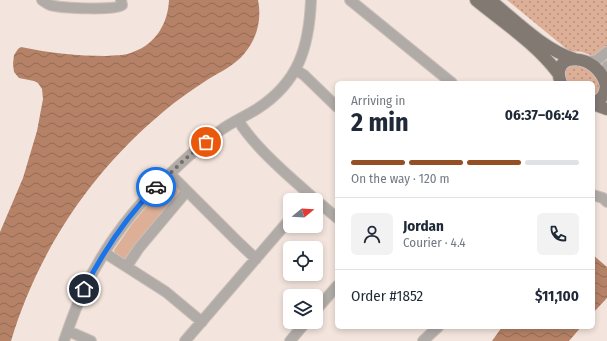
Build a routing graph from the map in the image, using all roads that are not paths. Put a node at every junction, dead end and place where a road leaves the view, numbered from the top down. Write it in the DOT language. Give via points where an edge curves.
graph roads {
  1 [pos="42,0"];
  2 [pos="121,0"];
  3 [pos="311,0"];
  4 [pos="350,0"];
  5 [pos="476,0"];
  6 [pos="490,0"];
  7 [pos="607,52"];
  8 [pos="574,59"];
  9 [pos="587,62"];
  10 [pos="607,66"];
  11 [pos="296,70"];
  12 [pos="559,79"];
  13 [pos="450,81"];
  14 [pos="606,85"];
  15 [pos="595,102"];
  16 [pos="595,104"];
  17 [pos="335,105"];
  18 [pos="607,108"];
  19 [pos="238,120"];
  20 [pos="170,174"];
  21 [pos="186,192"];
  22 [pos="595,192"];
  23 [pos="306,193"];
  24 [pos="595,196"];
  25 [pos="605,200"];
  26 [pos="323,207"];
  27 [pos="335,216"];
  28 [pos="283,227"];
  29 [pos="105,253"];
  30 [pos="256,259"];
  31 [pos="127,266"];
  32 [pos="335,288"];
  33 [pos="323,302"];
  34 [pos="202,322"];
  35 [pos="300,329"];
  36 [pos="436,329"];
  37 [pos="66,336"];
  38 [pos="90,341"];
  39 [pos="186,341"];
  40 [pos="290,341"];
  41 [pos="423,341"];
  1 -- 2 [label="street" via="51,5 87,8 117,8 122,5"];
  3 -- 11 [label="street" via="308,36"];
  4 -- 13 [label="street"];
  5 -- 12 [label="main road" via="535,48 548,61"];
  6 -- 8 [label="main road" via="550,49"];
  7 -- 9 [label="street" via="597,60"];
  8 -- 9 [label="main road"];
  8 -- 12 [label="main road" via="561,65"];
  9 -- 14 [label="main road" via="597,68"];
  10 -- 14 [label="street"];
  11 -- 17 [label="street"];
  11 -- 19 [label="street" via="267,102"];
  14 -- 15 [label="main road" via="603,96"];
  16 -- 18 [label="main road"];
  19 -- 20 [label="street" via="206,142"];
  19 -- 23 [label="street" via="257,144"];
  20 -- 21 [label="street"];
  20 -- 29 [label="street" via="142,202"];
  21 -- 30 [label="street"];
  21 -- 31 [label="street" via="138,248"];
  22 -- 25 [label="street"];
  24 -- 25 [label="street"];
  26 -- 27 [label="street"];
  28 -- 30 [label="street"];
  29 -- 31 [label="street"];
  29 -- 37 [label="street" via="84,289"];
  30 -- 34 [label="street"];
  31 -- 34 [label="street" via="166,292"];
  32 -- 33 [label="street"];
  34 -- 39 [label="street"];
  35 -- 40 [label="street"];
  36 -- 41 [label="street"];
  37 -- 38 [label="street"];
}
